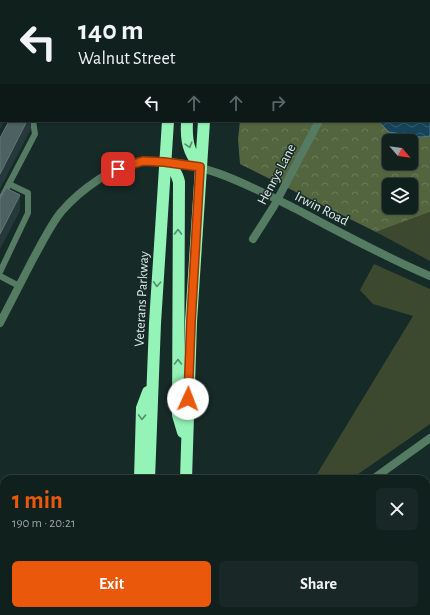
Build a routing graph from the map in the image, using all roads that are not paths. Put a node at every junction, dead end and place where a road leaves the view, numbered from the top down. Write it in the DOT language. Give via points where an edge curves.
graph roads {
  1 [pos="33,122"];
  2 [pos="168,122"];
  3 [pos="187,122"];
  4 [pos="204,122"];
  5 [pos="318,122"];
  6 [pos="164,162"];
  7 [pos="200,167"];
  8 [pos="9,184"];
  9 [pos="277,200"];
  10 [pos="0,201"];
  11 [pos="253,239"];
  12 [pos="0,272"];
  13 [pos="0,276"];
  14 [pos="430,276"];
  15 [pos="19,286"];
  16 [pos="0,323"];
  17 [pos="152,379"];
  18 [pos="430,438"];
  19 [pos="186,442"];
  20 [pos="140,475"];
  21 [pos="149,475"];
  22 [pos="186,475"];
  23 [pos="379,475"];
  1 -- 8 [label="lane" via="35,134"];
  2 -- 6 [label="highway, Veterans Parkway"];
  3 -- 7 [label="highway, one-way" via="187,143"];
  4 -- 7 [label="highway"];
  5 -- 9 [label="street, Henrys Lane"];
  6 -- 7 [label="street, Irwin Road"];
  6 -- 15 [label="street, Irwin Road" via="143,161 130,164 102,177 79,194 61,212 46,235"];
  6 -- 17 [label="highway, Veterans Parkway, one-way"];
  19 -- 6 [label="highway, one-way" via="178,415 179,182 173,169"];
  7 -- 9 [label="street, Irwin Road" via="231,177"];
  7 -- 19 [label="highway"];
  8 -- 10 [label="lane"];
  8 -- 12 [label="lane" via="28,193 28,213"];
  9 -- 11 [label="street, Henrys Lane"];
  9 -- 14 [label="street, Irwin Road"];
  13 -- 15 [label="lane"];
  15 -- 16 [label="street, Irwin Road"];
  17 -- 20 [label="highway, one-way" via="142,408"];
  17 -- 21 [label="highway, Veterans Parkway"];
  18 -- 23 [label="street"];
  19 -- 22 [label="highway"];
}
